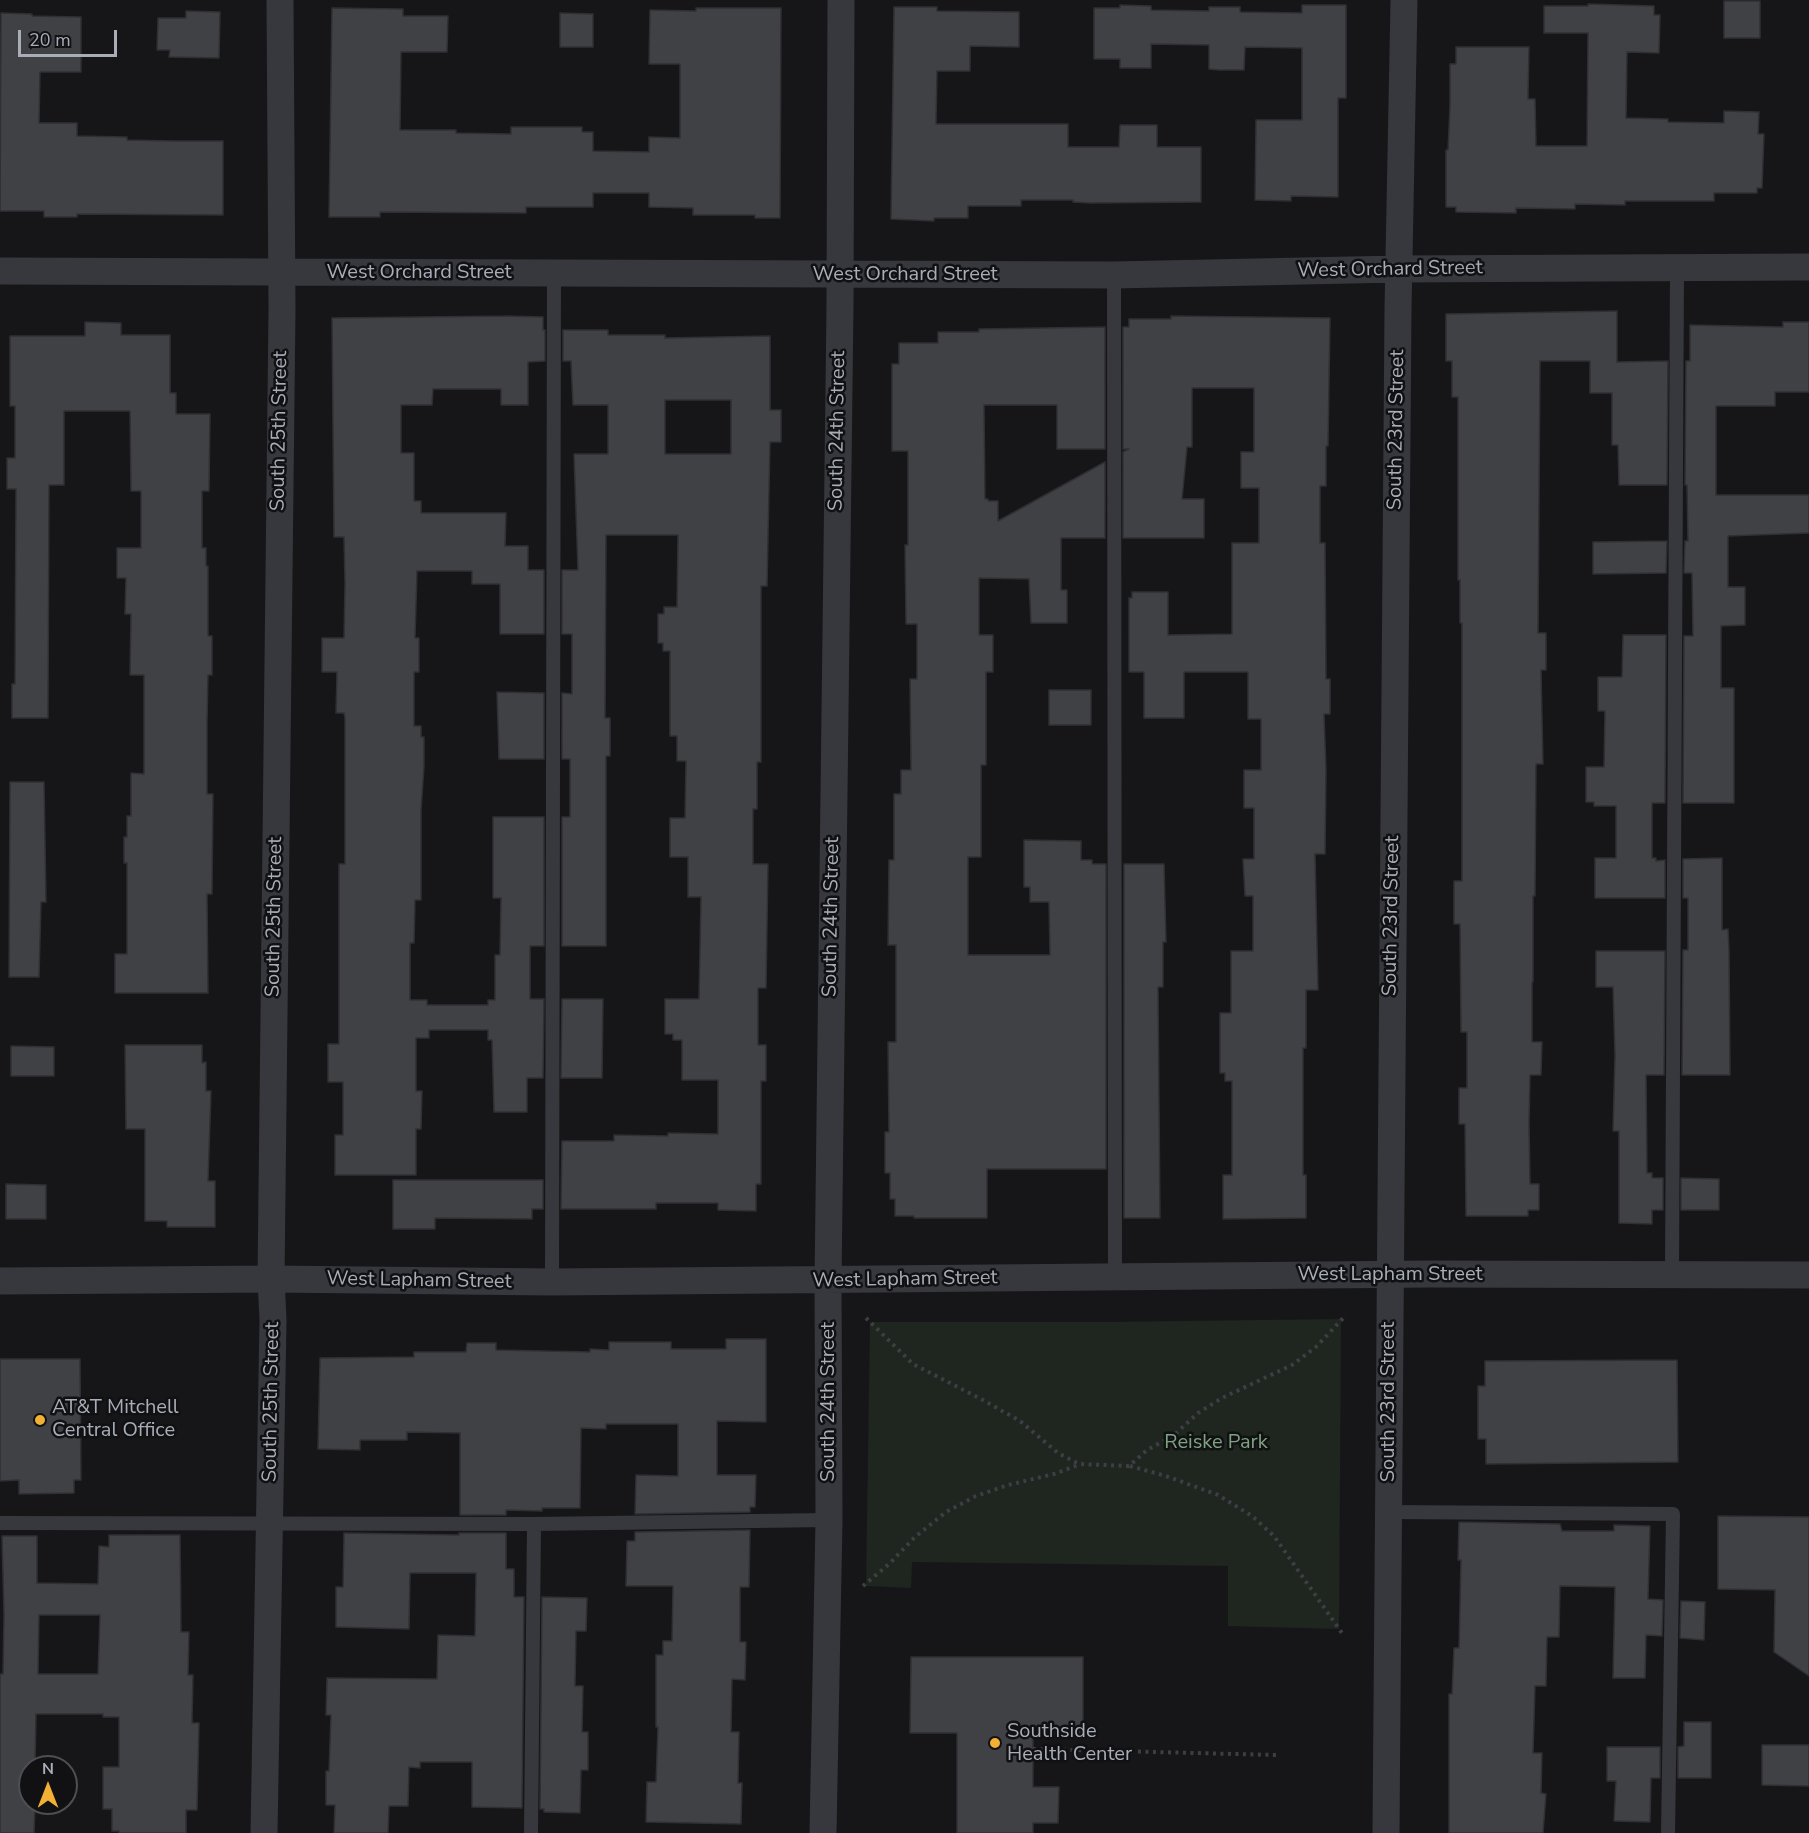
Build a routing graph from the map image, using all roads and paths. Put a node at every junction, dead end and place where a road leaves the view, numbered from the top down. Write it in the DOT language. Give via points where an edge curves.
graph roads {
  1 [pos="280,0"];
  2 [pos="841,0"];
  3 [pos="1404,0"];
  4 [pos="1809,267"];
  5 [pos="1677,268"];
  6 [pos="1398,269"];
  7 [pos="0,271"];
  8 [pos="281,272"];
  9 [pos="554,274"];
  10 [pos="1114,274"];
  11 [pos="840,275"];
  12 [pos="1672,1273"];
  13 [pos="1389,1275"];
  14 [pos="1809,1275"];
  15 [pos="1115,1277"];
  16 [pos="272,1279"];
  17 [pos="0,1281"];
  18 [pos="828,1281"];
  19 [pos="552,1282"];
  20 [pos="1346,1315"];
  21 [pos="866,1318"];
  22 [pos="1079,1464"];
  23 [pos="1129,1466"];
  24 [pos="1389,1512"];
  25 [pos="830,1520"];
  26 [pos="0,1523"];
  27 [pos="270,1523"];
  28 [pos="534,1524"];
  29 [pos="863,1586"];
  30 [pos="1344,1636"];
  31 [pos="1033,1749"];
  32 [pos="1276,1755"];
  33 [pos="264,1833"];
  34 [pos="531,1833"];
  35 [pos="823,1833"];
  36 [pos="1386,1833"];
  37 [pos="1668,1833"];
  1 -- 8 [label="street, South 25th Street"];
  2 -- 11 [label="street, South 24th Street"];
  3 -- 6 [label="street, South 23rd Street"];
  4 -- 5 [label="street, West Orchard Street"];
  5 -- 6 [label="street, West Orchard Street"];
  5 -- 12 [label="lane"];
  6 -- 10 [label="street, West Orchard Street"];
  6 -- 13 [label="street, South 23rd Street"];
  7 -- 8 [label="street, West Orchard Street"];
  8 -- 9 [label="street, West Orchard Street"];
  8 -- 16 [label="street, South 25th Street"];
  9 -- 11 [label="street, West Orchard Street"];
  9 -- 19 [label="lane"];
  10 -- 11 [label="street, West Orchard Street"];
  10 -- 15 [label="lane"];
  11 -- 18 [label="street, South 24th Street"];
  12 -- 13 [label="street, West Lapham Street"];
  12 -- 14 [label="street, West Lapham Street"];
  13 -- 15 [label="street, West Lapham Street"];
  13 -- 24 [label="street, South 23rd Street"];
  15 -- 18 [label="street, West Lapham Street"];
  16 -- 17 [label="street, West Lapham Street"];
  16 -- 19 [label="street, West Lapham Street"];
  16 -- 27 [label="street, South 25th Street"];
  18 -- 19 [label="street, West Lapham Street"];
  18 -- 25 [label="street, South 24th Street"];
  20 -- 23 [label="path" via="1316,1347 1292,1365 1222,1398"];
  21 -- 22 [label="path" via="914,1364 1020,1422 1058,1453"];
  22 -- 23 [label="path"];
  22 -- 29 [label="path" via="976,1496 946,1512"];
  23 -- 30 [label="path" via="1218,1495 1252,1516 1274,1536"];
  24 -- 36 [label="street, South 23rd Street"];
  24 -- 37 [label="lane" via="1674,1514"];
  25 -- 28 [label="lane"];
  25 -- 35 [label="street, South 24th Street"];
  26 -- 27 [label="lane"];
  27 -- 28 [label="lane"];
  27 -- 33 [label="street, South 25th Street"];
  28 -- 34 [label="lane"];
  31 -- 32 [label="path"];
}
